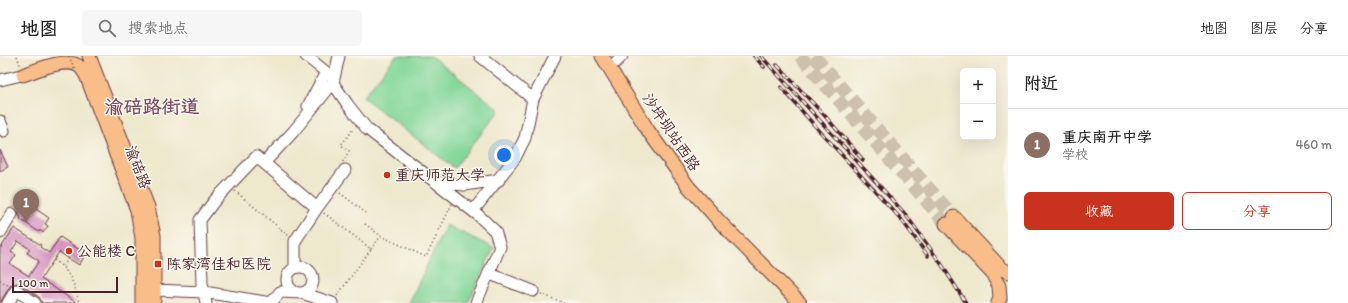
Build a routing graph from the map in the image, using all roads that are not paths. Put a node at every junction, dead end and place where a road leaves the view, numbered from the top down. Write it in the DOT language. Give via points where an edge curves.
graph roads {
  1 [pos="89,56"];
  2 [pos="306,56"];
  3 [pos="339,56"];
  4 [pos="555,56"];
  5 [pos="602,56"];
  6 [pos="483,57"];
  7 [pos="617,58"];
  8 [pos="65,59"];
  9 [pos="20,75"];
  10 [pos="0,80"];
  11 [pos="333,83"];
  12 [pos="533,99"];
  13 [pos="292,132"];
  14 [pos="264,163"];
  15 [pos="345,170"];
  16 [pos="499,180"];
  17 [pos="435,182"];
  18 [pos="317,208"];
  19 [pos="473,211"];
  20 [pos="12,214"];
  21 [pos="719,221"];
  22 [pos="0,233"];
  23 [pos="295,268"];
  24 [pos="1008,272"];
  25 [pos="490,274"];
  26 [pos="533,291"];
  27 [pos="302,293"];
  28 [pos="154,297"];
  29 [pos="205,298"];
  30 [pos="8,303"];
  31 [pos="35,303"];
  32 [pos="142,303"];
  33 [pos="332,303"];
  34 [pos="476,303"];
  35 [pos="800,303"];
  36 [pos="998,303"];
  1 -- 28 [label="main road, 渝碚路" via="148,207 154,236"];
  2 -- 13 [label="street" via="326,72"];
  3 -- 11 [label="street"];
  4 -- 12 [label="street"];
  5 -- 21 [label="main road, 沙坪坝站西路" via="648,132 688,186"];
  6 -- 12 [label="street"];
  7 -- 21 [label="main road, 沙坪坝站西路" via="654,126"];
  8 -- 9 [label="main road"];
  8 -- 32 [label="main road, 渝碚路" via="80,67 86,75 137,210 142,238"];
  9 -- 10 [label="street"];
  11 -- 13 [label="street"];
  11 -- 17 [label="street" via="367,129"];
  12 -- 16 [label="street" via="525,138 515,158"];
  13 -- 14 [label="street"];
  14 -- 18 [label="street"];
  14 -- 29 [label="street" via="256,156 200,220 202,283"];
  15 -- 18 [label="street"];
  16 -- 17 [label="street" via="464,185"];
  16 -- 19 [label="street"];
  17 -- 19 [label="street"];
  18 -- 23 [label="street" via="295,241"];
  19 -- 25 [label="street" via="495,231 500,247"];
  20 -- 22 [label="street"];
  21 -- 35 [label="main road, 沙坪坝站西路"];
  23 -- 27 [label="street" via="288,274 287,282 291,290"];
  23 -- 27 [label="street" via="307,270 312,277 309,289"];
  24 -- 36 [label="main road" via="950,220 992,272 999,286"];
  25 -- 26 [label="street"];
  25 -- 34 [label="street"];
  27 -- 29 [label="street" via="280,292 271,303"];
  27 -- 33 [label="street"];
  28 -- 29 [label="street"];
  30 -- 31 [label="street" via="16,290"];
}
